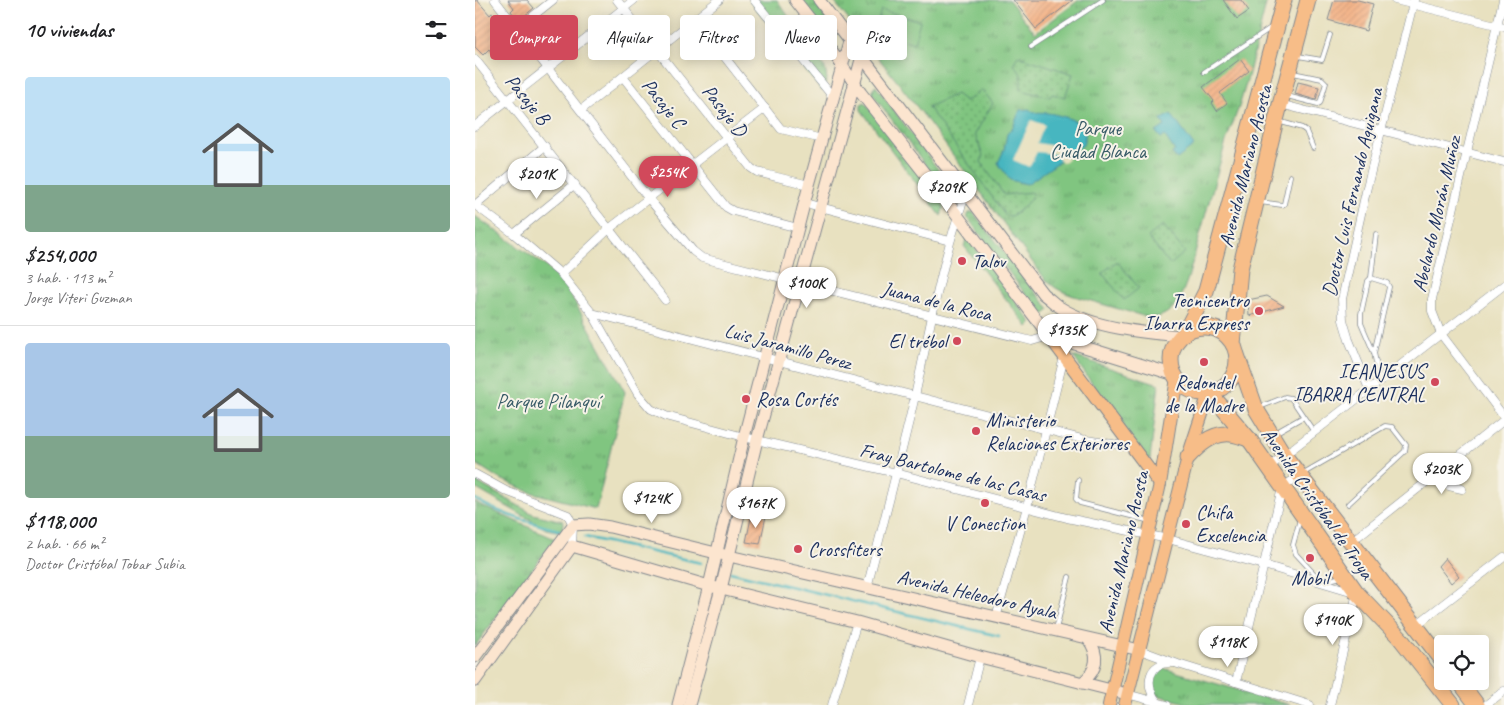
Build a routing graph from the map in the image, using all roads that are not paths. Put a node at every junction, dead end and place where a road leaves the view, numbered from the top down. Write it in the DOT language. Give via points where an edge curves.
graph roads {
  1 [pos="495,0"];
  2 [pos="553,0"];
  3 [pos="617,0"];
  4 [pos="634,0"];
  5 [pos="719,0"];
  6 [pos="754,0"];
  7 [pos="795,0"];
  8 [pos="819,0"];
  9 [pos="1103,0"];
  10 [pos="1284,0"];
  11 [pos="1308,0"];
  12 [pos="1395,0"];
  13 [pos="1503,0"];
  14 [pos="1414,2"];
  15 [pos="623,9"];
  16 [pos="507,15"];
  17 [pos="534,15"];
  18 [pos="628,15"];
  19 [pos="700,15"];
  20 [pos="1279,23"];
  21 [pos="1500,26"];
  22 [pos="680,31"];
  23 [pos="847,35"];
  24 [pos="1330,35"];
  25 [pos="670,39"];
  26 [pos="847,45"];
  27 [pos="1031,47"];
  28 [pos="1293,56"];
  29 [pos="475,59"];
  30 [pos="543,60"];
  31 [pos="644,60"];
  32 [pos="665,60"];
  33 [pos="727,60"];
  34 [pos="861,60"];
  35 [pos="865,60"];
  36 [pos="842,64"];
  37 [pos="549,68"];
  38 [pos="1204,72"];
  39 [pos="1289,72"];
  40 [pos="623,77"];
  41 [pos="854,81"];
  42 [pos="833,97"];
  43 [pos="508,100"];
  44 [pos="1281,100"];
  45 [pos="765,108"];
  46 [pos="581,110"];
  47 [pos="1276,120"];
  48 [pos="475,126"];
  49 [pos="1381,131"];
  50 [pos="726,138"];
  51 [pos="822,139"];
  52 [pos="545,146"];
  53 [pos="1313,148"];
  54 [pos="1466,152"];
  55 [pos="1504,162"];
  56 [pos="692,165"];
  57 [pos="1290,176"];
  58 [pos="575,184"];
  59 [pos="809,185"];
  60 [pos="966,192"];
  61 [pos="649,199"];
  62 [pos="1256,201"];
  63 [pos="805,203"];
  64 [pos="475,205"];
  65 [pos="821,206"];
  66 [pos="957,216"];
  67 [pos="798,228"];
  68 [pos="609,229"];
  69 [pos="514,234"];
  70 [pos="1376,234"];
  71 [pos="951,241"];
  72 [pos="561,274"];
  73 [pos="1371,278"];
  74 [pos="785,279"];
  75 [pos="801,282"];
  76 [pos="1504,285"];
  77 [pos="665,300"];
  78 [pos="592,313"];
  79 [pos="931,316"];
  80 [pos="1441,334"];
  81 [pos="1183,335"];
  82 [pos="1049,336"];
  83 [pos="1235,350"];
  84 [pos="1374,353"];
  85 [pos="766,356"];
  86 [pos="1064,357"];
  87 [pos="780,360"];
  88 [pos="1176,376"];
  89 [pos="1380,381"];
  90 [pos="1369,389"];
  91 [pos="1209,393"];
  92 [pos="915,396"];
  93 [pos="1256,409"];
  94 [pos="1303,417"];
  95 [pos="1504,417"];
  96 [pos="1504,420"];
  97 [pos="1045,430"];
  98 [pos="1314,432"];
  99 [pos="1272,435"];
  100 [pos="744,437"];
  101 [pos="1249,439"];
  102 [pos="757,440"];
  103 [pos="1132,447"];
  104 [pos="1284,456"];
  105 [pos="1188,457"];
  106 [pos="1269,467"];
  107 [pos="896,473"];
  108 [pos="475,474"];
  109 [pos="1300,475"];
  110 [pos="1435,475"];
  111 [pos="1078,480"];
  112 [pos="1160,484"];
  113 [pos="1282,488"];
  114 [pos="1462,489"];
  115 [pos="1348,504"];
  116 [pos="1027,507"];
  117 [pos="1301,515"];
  118 [pos="1152,521"];
  119 [pos="573,525"];
  120 [pos="1149,535"];
  121 [pos="1168,539"];
  122 [pos="1351,541"];
  123 [pos="572,546"];
  124 [pos="716,553"];
  125 [pos="728,556"];
  126 [pos="1504,557"];
  127 [pos="1264,565"];
  128 [pos="1345,576"];
  129 [pos="1069,577"];
  130 [pos="709,586"];
  131 [pos="867,588"];
  132 [pos="721,589"];
  133 [pos="1357,593"];
  134 [pos="996,618"];
  135 [pos="857,622"];
  136 [pos="1415,626"];
  137 [pos="1056,631"];
  138 [pos="1088,639"];
  139 [pos="1123,646"];
  140 [pos="1434,649"];
  141 [pos="1140,650"];
  142 [pos="478,653"];
  143 [pos="492,656"];
  144 [pos="980,657"];
  145 [pos="1178,664"];
  146 [pos="475,681"];
  147 [pos="1236,682"];
  148 [pos="1082,683"];
  149 [pos="1113,690"];
  150 [pos="1466,690"];
  151 [pos="1504,691"];
  152 [pos="1126,700"];
  153 [pos="1158,703"];
  154 [pos="678,705"];
  155 [pos="689,705"];
  156 [pos="832,705"];
  157 [pos="968,705"];
  158 [pos="1109,705"];
  159 [pos="1167,705"];
  160 [pos="1311,705"];
  161 [pos="1330,705"];
  162 [pos="1453,705"];
  163 [pos="1477,705"];
  164 [pos="1486,705"];
  1 -- 16 [label="street, Juana de la Roca"];
  2 -- 17 [label="street"];
  3 -- 15 [label="street, Pasaje D"];
  4 -- 15 [label="street"];
  5 -- 19 [label="street"];
  6 -- 42 [label="street"];
  7 -- 36 [label="main road"];
  8 -- 23 [label="main road"];
  9 -- 27 [label="lane"];
  10 -- 20 [label="highway, Avenida Mariano Acosta"];
  11 -- 28 [label="highway, Avenida Mariano Acosta"];
  12 -- 14 [label="street"];
  13 -- 21 [label="street, Abelardo Morán Muñoz"];
  14 -- 21 [label="street"];
  14 -- 49 [label="street, Doctor Luis Fernando Aguigana"];
  15 -- 18 [label="street, Pasaje D"];
  15 -- 37 [label="street"];
  20 -- 38 [label="lane"];
  20 -- 81 [label="highway, Avenida Mariano Acosta" via="1206,291"];
  21 -- 54 [label="street, Abelardo Morán Muñoz"];
  22 -- 25 [label="street"];
  24 -- 28 [label="lane" via="1322,60"];
  26 -- 36 [label="main road"];
  28 -- 39 [label="highway, Avenida Mariano Acosta"];
  29 -- 43 [label="street, Pasaje B"];
  30 -- 37 [label="street, Juana de la Roca"];
  31 -- 40 [label="street"];
  32 -- 50 [label="street, Pasaje D"];
  33 -- 45 [label="street"];
  34 -- 41 [label="main road"];
  35 -- 60 [label="main road"];
  36 -- 41 [label="main road"];
  36 -- 42 [label="main road"];
  37 -- 43 [label="street"];
  37 -- 46 [label="street, Juana de la Roca"];
  39 -- 44 [label="highway, Avenida Mariano Acosta"];
  39 -- 44 [label="lane" via="1325,81 1321,101 1318,104"];
  40 -- 46 [label="street"];
  40 -- 56 [label="street, Pasaje C"];
  41 -- 65 [label="main road"];
  41 -- 66 [label="main road"];
  42 -- 51 [label="main road"];
  43 -- 48 [label="street"];
  43 -- 52 [label="street, Pasaje B"];
  44 -- 47 [label="highway, Avenida Mariano Acosta"];
  44 -- 49 [label="street"];
  45 -- 50 [label="street"];
  45 -- 51 [label="street" via="781,129"];
  46 -- 61 [label="street, Juana de la Roca"];
  47 -- 53 [label="lane" via="1306,131"];
  47 -- 62 [label="highway, Avenida Mariano Acosta"];
  49 -- 54 [label="street"];
  49 -- 90 [label="street, Doctor Luis Fernando Aguigana" via="1342,299 1343,320"];
  50 -- 56 [label="street"];
  50 -- 59 [label="street, Pasaje D" via="757,172"];
  51 -- 59 [label="main road"];
  52 -- 58 [label="street, Pasaje B"];
  52 -- 64 [label="street"];
  54 -- 55 [label="street"];
  54 -- 80 [label="street, Abelardo Morán Muñoz" via="1432,299 1432,311"];
  56 -- 61 [label="street"];
  56 -- 67 [label="street, Pasaje C" via="726,207"];
  57 -- 62 [label="lane" via="1284,204"];
  58 -- 68 [label="street, Pasaje B"];
  58 -- 69 [label="street"];
  59 -- 63 [label="main road"];
  60 -- 66 [label="street"];
  60 -- 81 [label="main road" via="1043,294 1061,308 1081,318 1113,326 1153,334"];
  61 -- 68 [label="street"];
  61 -- 74 [label="street, Juana de la Roca" via="693,252 702,258"];
  62 -- 83 [label="highway, Avenida Mariano Acosta" via="1239,269"];
  63 -- 65 [label="street"];
  63 -- 67 [label="main road"];
  64 -- 69 [label="street"];
  65 -- 71 [label="street"];
  65 -- 75 [label="main road"];
  66 -- 71 [label="street"];
  66 -- 82 [label="main road"];
  67 -- 74 [label="main road"];
  68 -- 72 [label="street"];
  68 -- 77 [label="street, Pasaje B"];
  69 -- 72 [label="street"];
  70 -- 73 [label="lane"];
  71 -- 79 [label="street"];
  72 -- 78 [label="street"];
  73 -- 84 [label="lane" via="1361,314 1364,331"];
  73 -- 84 [label="lane" via="1387,283 1389,287"];
  74 -- 75 [label="street, Juana de la Roca"];
  74 -- 85 [label="main road"];
  75 -- 79 [label="street, Juana de la Roca"];
  75 -- 87 [label="main road"];
  76 -- 80 [label="street"];
  78 -- 85 [label="street, Luis Jaramillo Perez"];
  78 -- 100 [label="street, Fray Bartolome de las Casas" via="638,394 651,409"];
  79 -- 82 [label="street, Juana de la Roca" via="1032,341"];
  79 -- 92 [label="street"];
  80 -- 89 [label="street"];
  80 -- 95 [label="street, Abelardo Morán Muñoz"];
  81 -- 83 [label="highway" via="1192,329 1211,327 1227,336"];
  81 -- 88 [label="highway" via="1172,354"];
  82 -- 86 [label="main road"];
  82 -- 88 [label="main road"];
  83 -- 91 [label="highway" via="1234,373 1223,387"];
  83 -- 93 [label="highway, Avenida Cristóbal de Troya"];
  84 -- 89 [label="lane"];
  85 -- 87 [label="street, Luis Jaramillo Perez"];
  85 -- 100 [label="main road"];
  86 -- 97 [label="street"];
  86 -- 103 [label="main road"];
  87 -- 92 [label="street, Luis Jaramillo Perez"];
  87 -- 102 [label="main road"];
  88 -- 91 [label="highway" via="1189,389"];
  88 -- 112 [label="main road, Avenida Mariano Acosta"];
  89 -- 90 [label="street"];
  90 -- 98 [label="street"];
  91 -- 101 [label="highway, Avenida Cristóbal de Troya"];
  91 -- 105 [label="main road, Avenida Mariano Acosta"];
  92 -- 97 [label="street, Luis Jaramillo Perez"];
  92 -- 107 [label="street"];
  93 -- 94 [label="lane" via="1288,397"];
  93 -- 99 [label="highway, Avenida Cristóbal de Troya"];
  94 -- 98 [label="lane"];
  94 -- 99 [label="lane"];
  96 -- 110 [label="street"];
  97 -- 103 [label="street, Luis Jaramillo Perez"];
  97 -- 116 [label="street"];
  98 -- 104 [label="street"];
  99 -- 104 [label="highway, Avenida Cristóbal de Troya"];
  100 -- 102 [label="street, Fray Bartolome de las Casas"];
  100 -- 124 [label="main road"];
  101 -- 105 [label="highway" via="1226,434 1209,439"];
  101 -- 106 [label="highway, Avenida Cristóbal de Troya"];
  102 -- 107 [label="street, Fray Bartolome de las Casas"];
  102 -- 125 [label="main road"];
  103 -- 112 [label="main road"];
  104 -- 106 [label="street"];
  104 -- 109 [label="highway, Avenida Cristóbal de Troya"];
  105 -- 121 [label="main road, Avenida Mariano Acosta"];
  106 -- 113 [label="highway, Avenida Cristóbal de Troya"];
  107 -- 116 [label="street, Fray Bartolome de las Casas"];
  107 -- 131 [label="street"];
  108 -- 119 [label="street" via="506,491 568,515"];
  109 -- 113 [label="street"];
  109 -- 115 [label="lane" via="1385,426 1392,427 1406,445 1405,452"];
  109 -- 122 [label="highway, Avenida Cristóbal de Troya"];
  110 -- 114 [label="street" via="1449,486"];
  110 -- 122 [label="street"];
  111 -- 118 [label="lane" via="1076,499 1079,504"];
  112 -- 118 [label="main road, Avenida Mariano Acosta"];
  113 -- 117 [label="highway, Avenida Cristóbal de Troya"];
  113 -- 127 [label="street"];
  116 -- 120 [label="street, Fray Bartolome de las Casas"];
  116 -- 134 [label="street"];
  117 -- 128 [label="highway, Avenida Cristóbal de Troya"];
  117 -- 128 [label="lane" via="1293,545 1296,554 1319,579 1326,581"];
  118 -- 120 [label="main road, Avenida Mariano Acosta"];
  119 -- 123 [label="street"];
  119 -- 124 [label="main road, Avenida Heleodoro Ayala" via="609,527"];
  119 -- 142 [label="main road"];
  120 -- 121 [label="street, Fray Bartolome de las Casas"];
  120 -- 139 [label="main road, Avenida Mariano Acosta"];
  121 -- 127 [label="street, Fray Bartolome de las Casas"];
  121 -- 141 [label="main road, Avenida Mariano Acosta"];
  122 -- 136 [label="highway, Avenida Cristóbal de Troya"];
  123 -- 130 [label="main road"];
  123 -- 143 [label="main road"];
  124 -- 125 [label="main road, Avenida Heleodoro Ayala"];
  124 -- 130 [label="main road"];
  125 -- 131 [label="main road, Avenida Heleodoro Ayala"];
  125 -- 132 [label="main road"];
  126 -- 136 [label="street"];
  127 -- 133 [label="street, Fray Bartolome de las Casas"];
  127 -- 147 [label="street"];
  128 -- 133 [label="highway, Avenida Cristóbal de Troya"];
  129 -- 137 [label="lane"];
  130 -- 132 [label="main road"];
  130 -- 154 [label="main road"];
  131 -- 134 [label="main road, Avenida Heleodoro Ayala"];
  132 -- 135 [label="main road"];
  132 -- 155 [label="main road"];
  133 -- 161 [label="street"];
  133 -- 162 [label="highway, Avenida Cristóbal de Troya" via="1400,638"];
  134 -- 137 [label="main road, Avenida Heleodoro Ayala"];
  135 -- 144 [label="main road"];
  135 -- 156 [label="street"];
  136 -- 140 [label="highway, Avenida Cristóbal de Troya"];
  137 -- 138 [label="main road, Avenida Heleodoro Ayala"];
  138 -- 139 [label="main road, Avenida Heleodoro Ayala"];
  138 -- 148 [label="main road" via="1097,657 1091,676"];
  139 -- 141 [label="main road, Avenida Heleodoro Ayala"];
  139 -- 149 [label="main road, Avenida Mariano Acosta"];
  141 -- 145 [label="street, Avenida Heleodoro Ayala"];
  141 -- 152 [label="main road, Avenida Mariano Acosta"];
  142 -- 143 [label="main road"];
  143 -- 146 [label="main road"];
  144 -- 148 [label="main road"];
  144 -- 157 [label="street"];
  145 -- 147 [label="street, Avenida Heleodoro Ayala"];
  145 -- 153 [label="street" via="1167,663 1157,667 1151,675 1151,695"];
  147 -- 160 [label="street, Avenida Heleodoro Ayala"];
  148 -- 149 [label="main road"];
  149 -- 152 [label="main road"];
  149 -- 158 [label="main road, Avenida Mariano Acosta"];
  150 -- 163 [label="highway"];
  151 -- 164 [label="street"];
  152 -- 153 [label="street"];
  153 -- 159 [label="street"];
}
